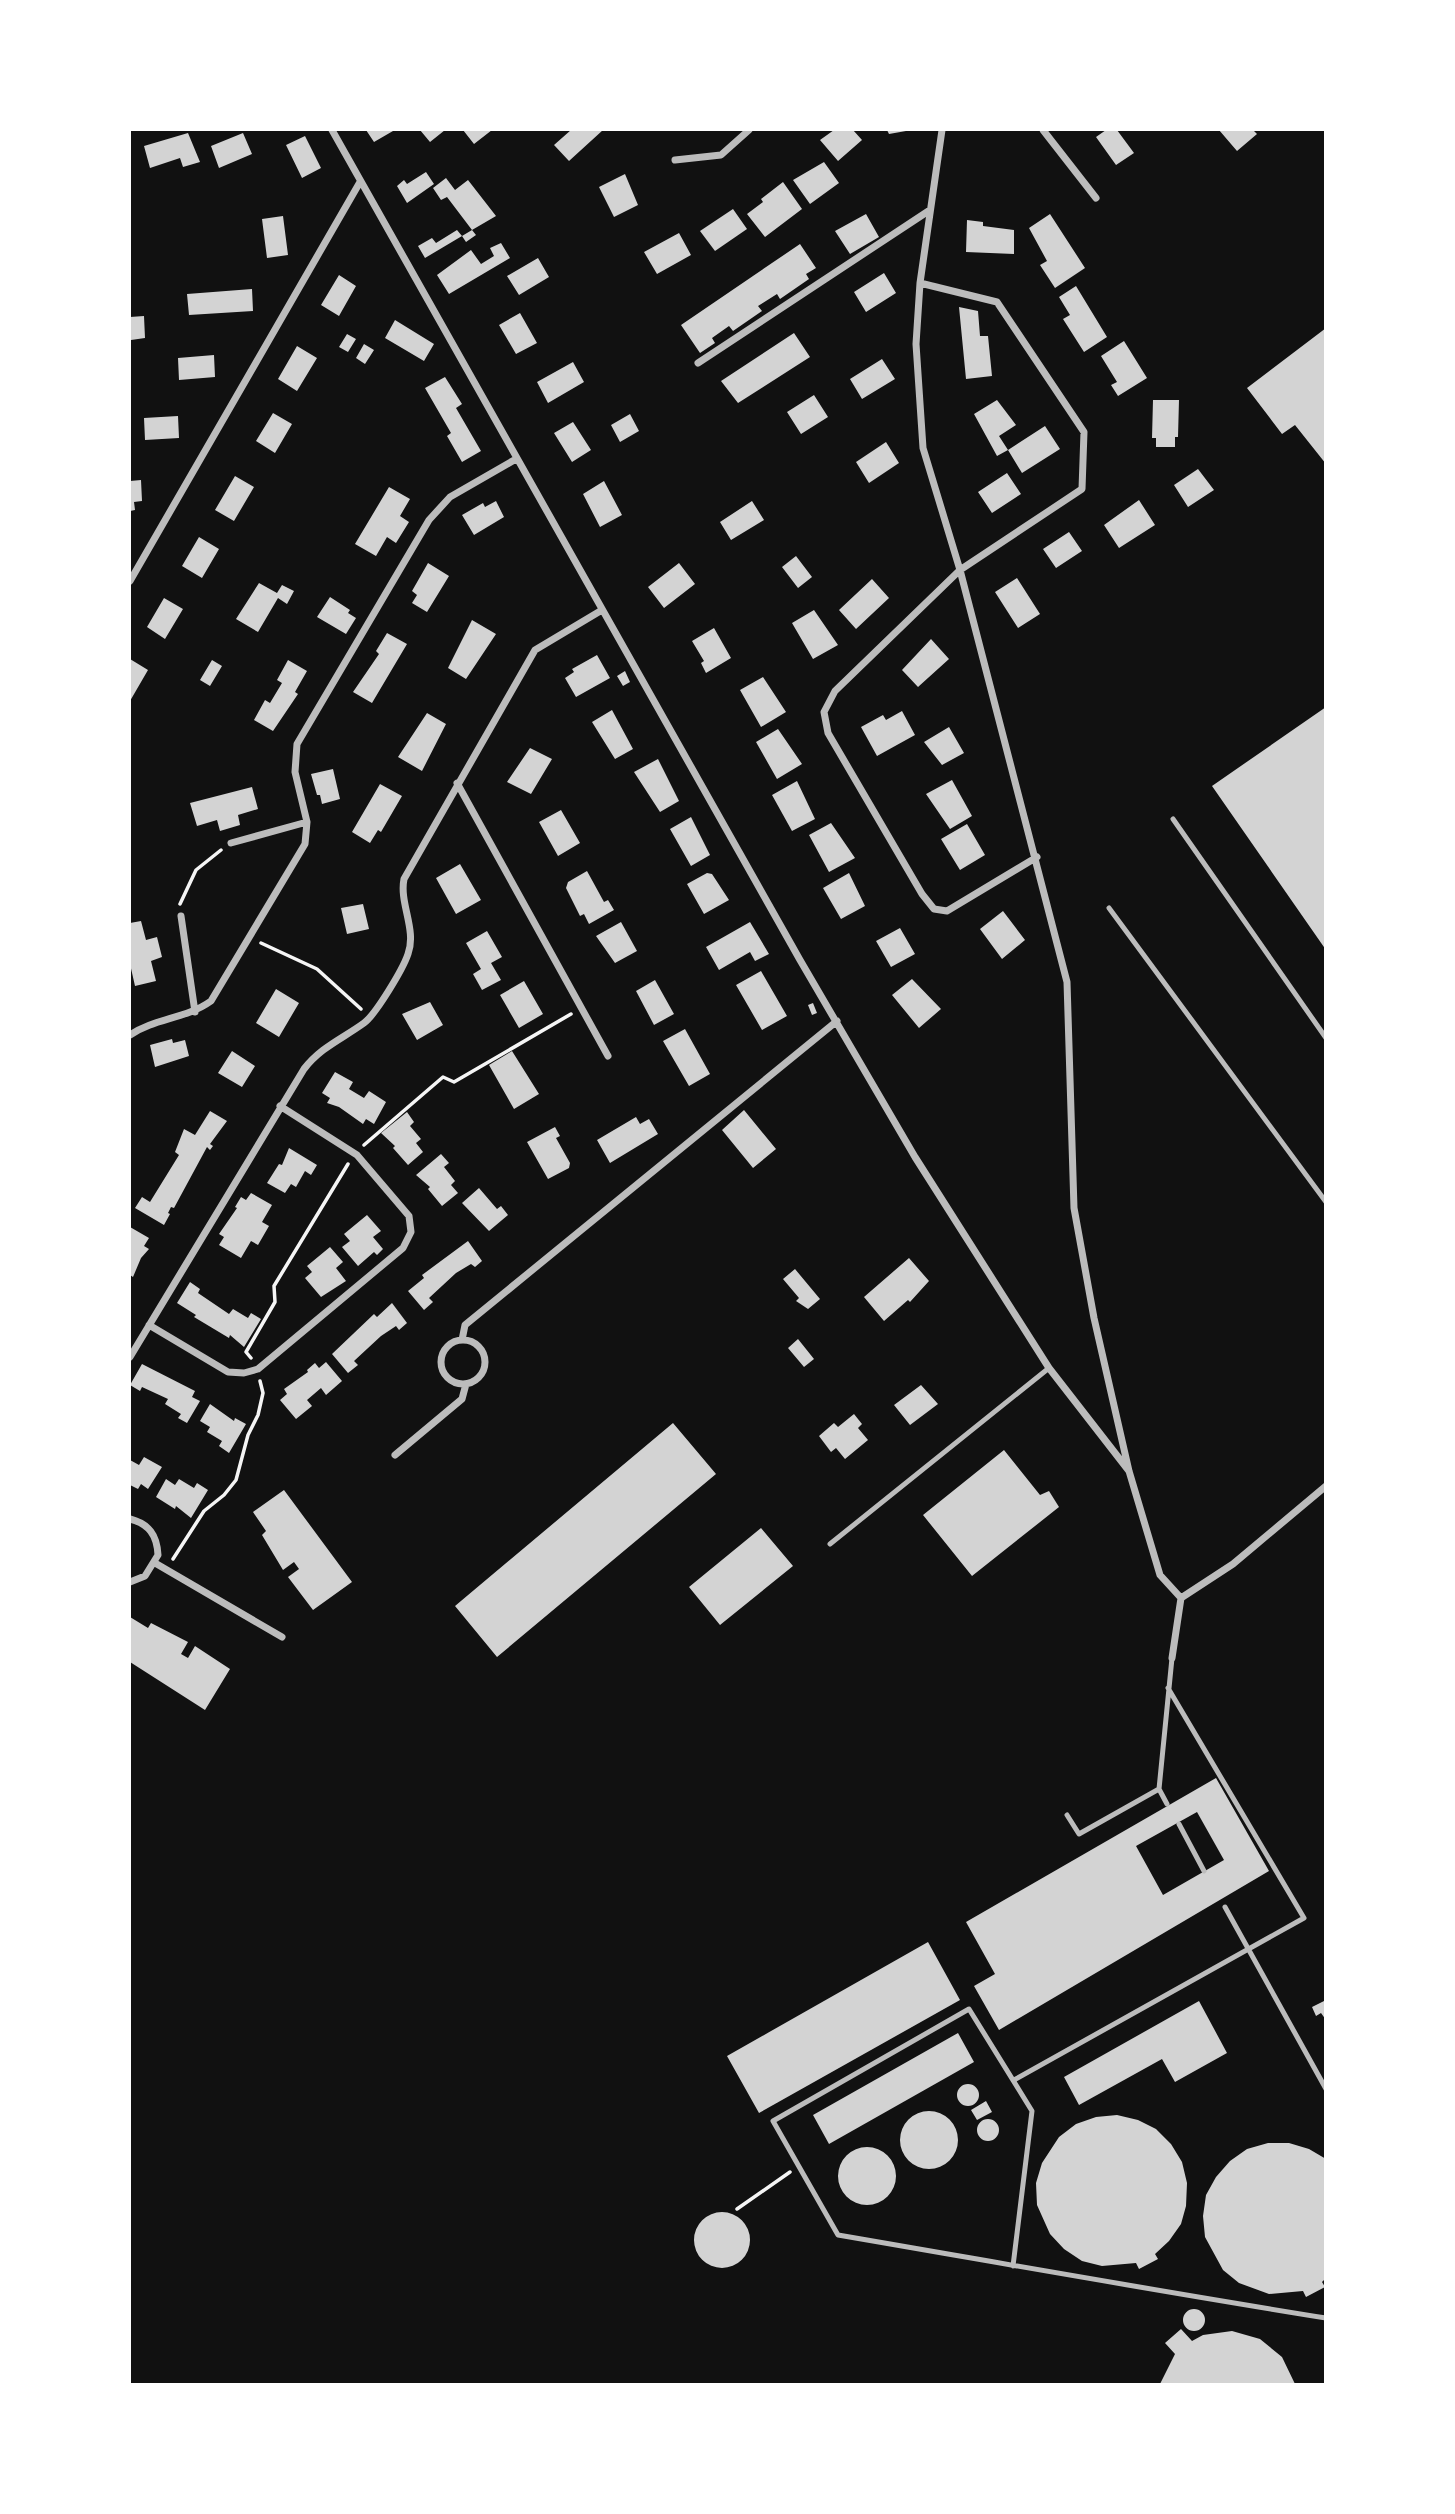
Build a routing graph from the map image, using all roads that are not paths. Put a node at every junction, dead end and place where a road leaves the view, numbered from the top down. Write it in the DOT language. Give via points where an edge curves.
graph roads {
  1 [pos="332,130"];
  2 [pos="749,130"];
  3 [pos="942,130"];
  4 [pos="1043,130"];
  5 [pos="675,160"];
  6 [pos="360,181"];
  7 [pos="1096,198"];
  8 [pos="930,210"];
  9 [pos="920,283"];
  10 [pos="698,363"];
  11 [pos="516,459"];
  12 [pos="960,570"];
  13 [pos="130,581"];
  14 [pos="602,610"];
  15 [pos="457,783"];
  16 [pos="1173,820"];
  17 [pos="307,822"];
  18 [pos="231,843"];
  19 [pos="1037,858"];
  20 [pos="1109,908"];
  21 [pos="181,916"];
  22 [pos="195,1012"];
  23 [pos="837,1021"];
  24 [pos="130,1035"];
  25 [pos="1325,1038"];
  26 [pos="608,1056"];
  27 [pos="281,1106"];
  28 [pos="1325,1202"];
  29 [pos="149,1325"];
  30 [pos="462,1340"];
  31 [pos="133,1344"];
  32 [pos="130,1357"];
  33 [pos="1049,1368"];
  34 [pos="466,1384"];
  35 [pos="395,1455"];
  36 [pos="1129,1471"];
  37 [pos="1325,1486"];
  38 [pos="130,1519"];
  39 [pos="830,1544"];
  40 [pos="155,1563"];
  41 [pos="130,1582"];
  42 [pos="1181,1598"];
  43 [pos="282,1637"];
  44 [pos="1172,1658"];
  45 [pos="1168,1688"];
  46 [pos="1159,1789"];
  47 [pos="1167,1804"];
  48 [pos="1067,1815"];
  49 [pos="1179,1824"];
  50 [pos="1204,1871"];
  51 [pos="1225,1907"];
  52 [pos="1248,1951"];
  53 [pos="1014,2080"];
  54 [pos="1325,2089"];
  55 [pos="1013,2266"];
  56 [pos="1325,2318"];
  1 -- 6 [label="street"];
  2 -- 5 [label="street" via="720,155"];
  3 -- 8 [label="street"];
  4 -- 7 [label="street"];
  6 -- 11 [label="street"];
  6 -- 13 [label="street"];
  8 -- 9 [label="street"];
  8 -- 10 [label="street"];
  9 -- 12 [label="street" via="916,344 923,448"];
  9 -- 12 [label="street" via="998,302 1084,432 1083,489"];
  11 -- 14 [label="street"];
  11 -- 17 [label="street" via="450,497 429,520 297,744 295,772"];
  12 -- 19 [label="street"];
  12 -- 19 [label="street" via="835,691 824,712 828,733 934,909 947,911"];
  14 -- 15 [label="street" via="535,650"];
  14 -- 23 [label="street"];
  15 -- 26 [label="street"];
  15 -- 27 [label="street" via="404,879 408,954 370,1017 317,1051"];
  16 -- 25 [label="lane"];
  17 -- 18 [label="street"];
  17 -- 22 [label="street" via="305,844 211,1001"];
  19 -- 36 [label="street" via="1067,982 1074,1208"];
  20 -- 28 [label="lane"];
  21 -- 22 [label="street"];
  22 -- 24 [label="street" via="142,1027"];
  23 -- 30 [label="street" via="465,1325"];
  23 -- 33 [label="street" via="915,1157"];
  27 -- 29 [label="street"];
  27 -- 29 [label="street" via="357,1155 409,1216 411,1232 403,1248 258,1368 244,1373 228,1372"];
  29 -- 31 [label="street"];
  30 -- 34 [label="street" via="478,1346 485,1360 480,1376"];
  30 -- 34 [label="street" via="445,1349 441,1367 450,1380"];
  31 -- 32 [label="street"];
  33 -- 36 [label="street"];
  33 -- 39 [label="lane"];
  34 -- 35 [label="street" via="462,1399"];
  36 -- 42 [label="street" via="1160,1576"];
  37 -- 42 [label="street" via="1233,1563"];
  38 -- 40 [label="street" via="152,1531 157,1543"];
  40 -- 41 [label="street" via="145,1576"];
  40 -- 43 [label="street"];
  42 -- 44 [label="street"];
  44 -- 45 [label="lane"];
  45 -- 46 [label="lane"];
  45 -- 52 [label="lane" via="1304,1918"];
  46 -- 47 [label="lane"];
  46 -- 48 [label="lane" via="1079,1834"];
  49 -- 50 [label="lane"];
  51 -- 52 [label="lane"];
  52 -- 53 [label="lane"];
  52 -- 54 [label="lane"];
  53 -- 55 [label="lane" via="1032,2112"];
  53 -- 55 [label="lane" via="969,2009 773,2121 838,2235"];
  55 -- 56 [label="lane"];
}
